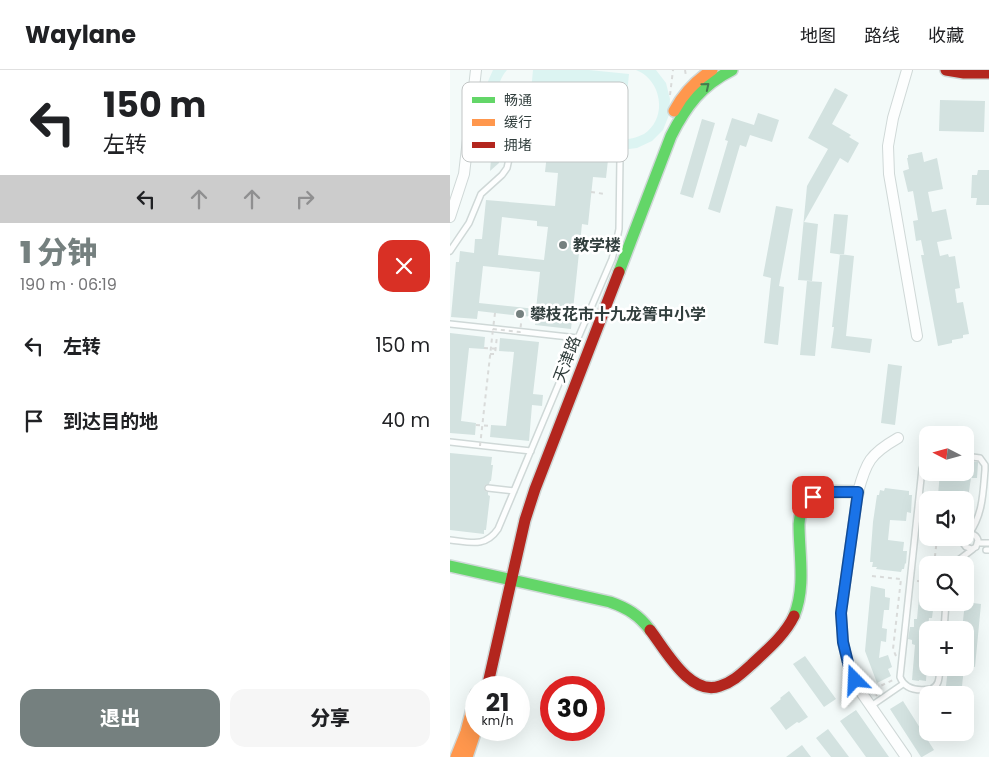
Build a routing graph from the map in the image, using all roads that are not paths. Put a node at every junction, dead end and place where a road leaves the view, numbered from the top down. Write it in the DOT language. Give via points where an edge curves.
graph roads {
  1 [pos="712,70"];
  2 [pos="732,70"];
  3 [pos="907,70"];
  4 [pos="946,70"];
  5 [pos="989,73"];
  6 [pos="465,162"];
  7 [pos="508,162"];
  8 [pos="620,162"];
  9 [pos="450,217"];
  10 [pos="450,251"];
  11 [pos="450,324"];
  12 [pos="917,336"];
  13 [pos="578,338"];
  14 [pos="898,438"];
  15 [pos="450,442"];
  16 [pos="531,451"];
  17 [pos="974,457"];
  18 [pos="921,481"];
  19 [pos="488,488"];
  20 [pos="514,491"];
  21 [pos="858,492"];
  22 [pos="974,526"];
  23 [pos="974,535"];
  24 [pos="450,540"];
  25 [pos="978,543"];
  26 [pos="989,543"];
  27 [pos="966,546"];
  28 [pos="974,548"];
  29 [pos="964,556"];
  30 [pos="450,566"];
  31 [pos="506,580"];
  32 [pos="481,676"];
  33 [pos="489,676"];
  34 [pos="939,676"];
  35 [pos="903,684"];
  36 [pos="875,703"];
  37 [pos="465,734"];
  38 [pos="472,741"];
  39 [pos="456,757"];
  40 [pos="467,757"];
  41 [pos="906,757"];
  1 -- 31 [label="main road" via="684,94 664,133 535,463 517,517"];
  31 -- 2 [label="main road, 天津路, one-way" via="535,489 671,136 685,109 699,92"];
  3 -- 12 [label="street" via="888,146"];
  4 -- 5 [label="main road"];
  6 -- 9 [label="street"];
  7 -- 10 [label="lane" via="502,175 480,194 469,223"];
  8 -- 13 [label="lane" via="616,244"];
  11 -- 13 [label="lane"];
  13 -- 16 [label="lane"];
  14 -- 21 [label="street" via="870,459"];
  15 -- 16 [label="lane"];
  16 -- 20 [label="lane"];
  17 -- 22 [label="lane" via="980,458 985,470 980,514"];
  18 -- 35 [label="lane" via="900,669"];
  19 -- 20 [label="lane"];
  20 -- 24 [label="lane" via="492,537 485,542 474,543"];
  21 -- 31 [label="main road" via="828,492 813,497 804,506 798,532 800,590 798,607 791,623 781,637 736,678 714,689 702,688 692,682 638,616 619,605"];
  21 -- 36 [label="street" via="841,613 843,642 849,667 861,692"];
  23 -- 25 [label="lane"];
  25 -- 26 [label="lane"];
  25 -- 28 [label="lane"];
  27 -- 28 [label="lane"];
  28 -- 29 [label="lane"];
  30 -- 31 [label="main road"];
  31 -- 32 [label="main road"];
  31 -- 33 [label="main road, 天津路"];
  34 -- 35 [label="lane" via="935,688 928,690"];
  35 -- 36 [label="lane"];
  36 -- 41 [label="street"];
  37 -- 39 [label="main road"];
  38 -- 40 [label="main road"];
}
